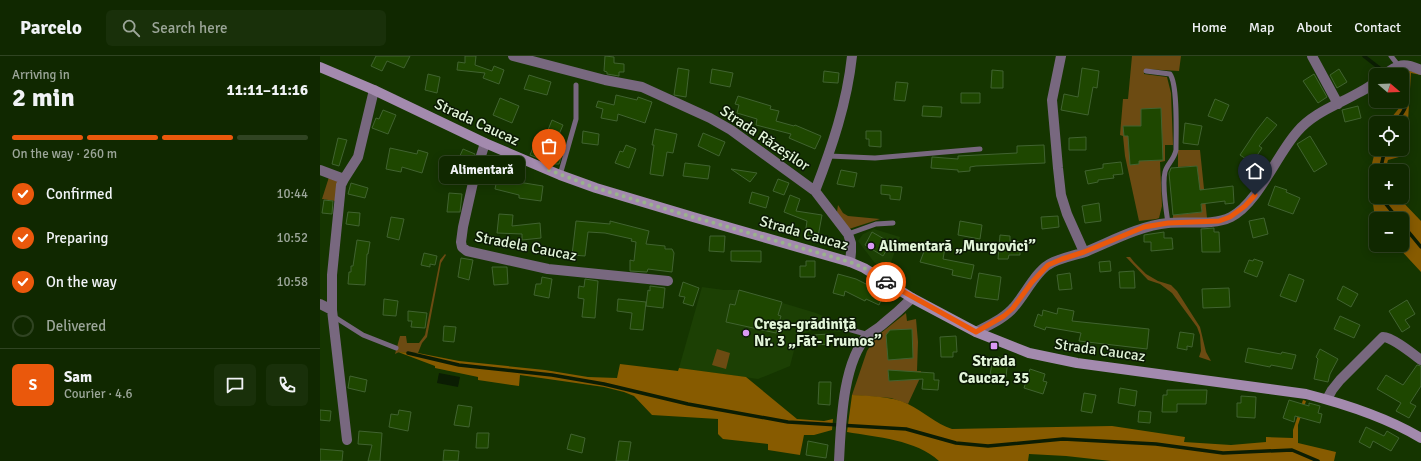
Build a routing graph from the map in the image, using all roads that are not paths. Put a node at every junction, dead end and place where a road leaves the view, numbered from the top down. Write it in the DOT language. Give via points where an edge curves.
graph roads {
  1 [pos="513,56"];
  2 [pos="852,56"];
  3 [pos="1061,56"];
  4 [pos="1312,56"];
  5 [pos="1391,56"];
  6 [pos="552,60"];
  7 [pos="1398,65"];
  8 [pos="320,67"];
  9 [pos="1394,68"];
  10 [pos="1421,70"];
  11 [pos="1146,71"];
  12 [pos="576,85"];
  13 [pos="1369,86"];
  14 [pos="374,90"];
  15 [pos="1338,104"];
  16 [pos="485,143"];
  17 [pos="980,149"];
  18 [pos="828,156"];
  19 [pos="320,170"];
  20 [pos="560,175"];
  21 [pos="344,179"];
  22 [pos="815,191"];
  23 [pos="893,223"];
  24 [pos="1168,223"];
  25 [pos="848,234"];
  26 [pos="1084,252"];
  27 [pos="850,262"];
  28 [pos="668,281"];
  29 [pos="912,298"];
  30 [pos="326,309"];
  31 [pos="841,327"];
  32 [pos="976,332"];
  33 [pos="868,335"];
  34 [pos="396,348"];
  35 [pos="1421,360"];
  36 [pos="1327,399"];
  37 [pos="1421,438"];
  38 [pos="347,440"];
  39 [pos="839,461"];
  1 -- 6 [label="street, Strada Răzeșilor"];
  2 -- 18 [label="street" via="847,96"];
  3 -- 26 [label="street" via="1052,100 1061,195 1066,214"];
  4 -- 15 [label="street"];
  5 -- 7 [label="lane"];
  6 -- 22 [label="street, Strada Răzeșilor" via="605,80 642,87 710,118 731,130"];
  7 -- 9 [label="street"];
  7 -- 10 [label="street"];
  8 -- 14 [label="street, Strada Caucaz"];
  11 -- 24 [label="lane" via="1170,74 1172,77 1176,150 1164,178"];
  12 -- 20 [label="lane" via="576,119"];
  13 -- 15 [label="street"];
  14 -- 16 [label="street, Strada Caucaz"];
  14 -- 21 [label="street" via="358,157"];
  15 -- 24 [label="street" via="1298,131 1255,195 1240,211 1219,221"];
  16 -- 20 [label="street, Strada Caucaz"];
  16 -- 28 [label="street, Stradela Caucaz" via="463,227 461,242 467,252 548,269"];
  17 -- 18 [label="lane" via="875,158"];
  18 -- 22 [label="street"];
  19 -- 21 [label="street"];
  20 -- 27 [label="street, Strada Caucaz" via="596,188"];
  21 -- 30 [label="street" via="339,196 332,275"];
  22 -- 25 [label="street, Strada Răzeșilor"];
  23 -- 25 [label="lane" via="876,224"];
  24 -- 26 [label="street" via="1144,227"];
  25 -- 27 [label="street, Strada Răzeșilor" via="851,243"];
  26 -- 32 [label="street" via="1048,265 1013,308"];
  27 -- 29 [label="street, Strada Caucaz"];
  29 -- 32 [label="street, Strada Caucaz"];
  29 -- 33 [label="street"];
  30 -- 34 [label="lane" via="363,335"];
  30 -- 38 [label="street"];
  31 -- 33 [label="lane"];
  32 -- 36 [label="street, Strada Caucaz" via="1029,352 1077,363"];
  33 -- 39 [label="street" via="856,355 844,397"];
  35 -- 36 [label="street" via="1386,337 1383,338 1340,380"];
  36 -- 37 [label="street, Strada Caucaz" via="1397,425"];
}
